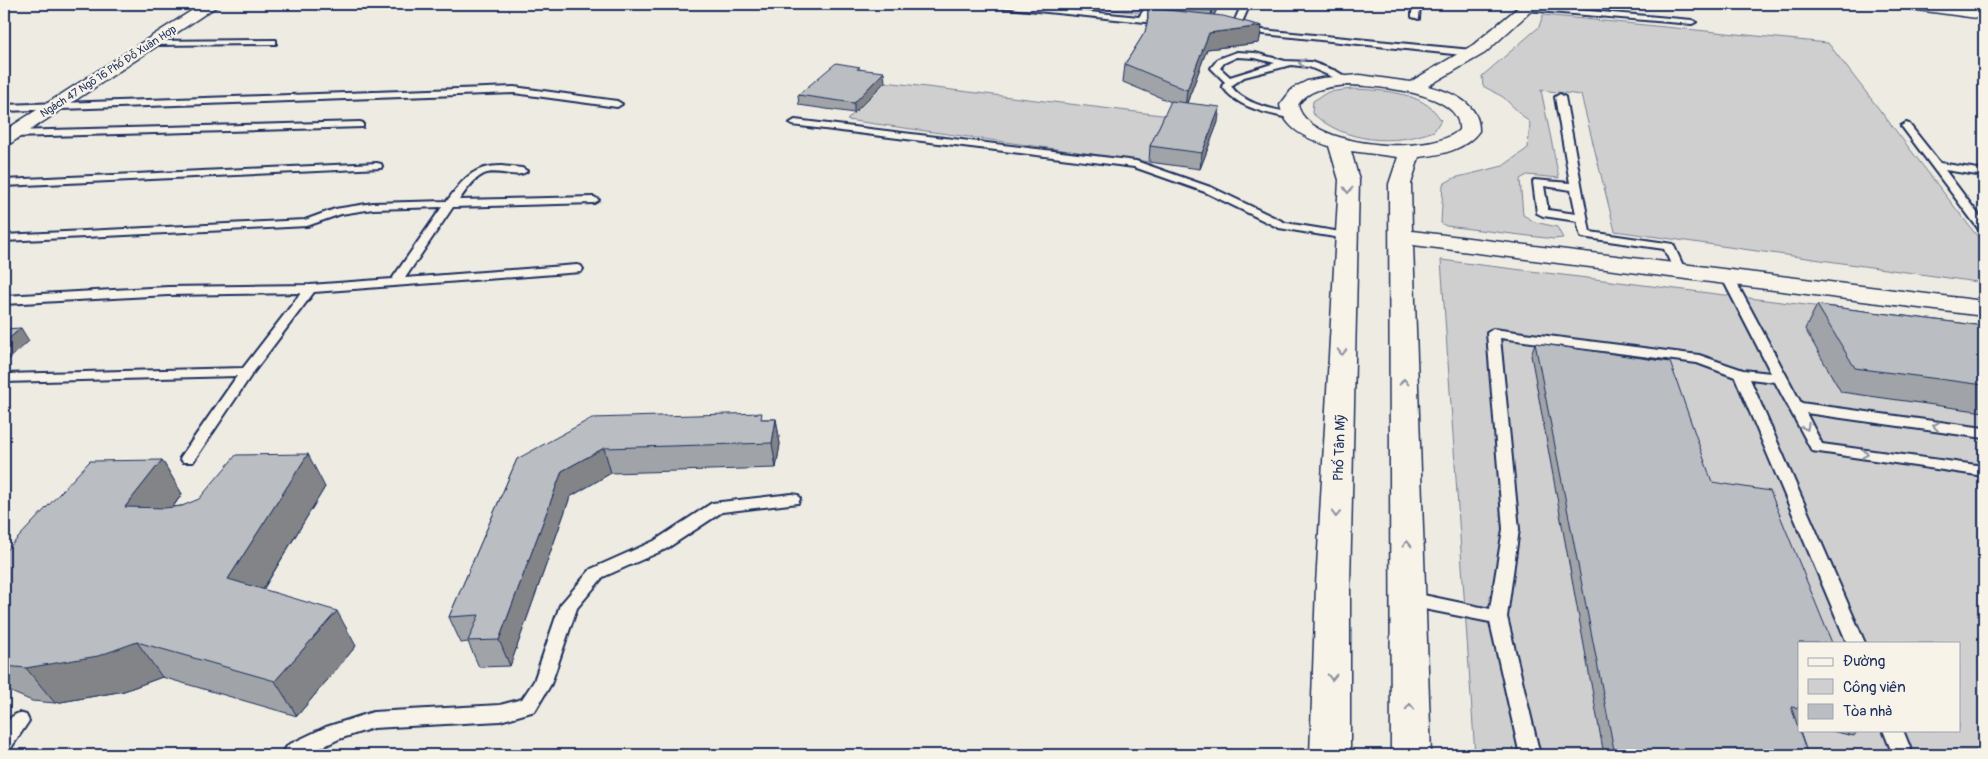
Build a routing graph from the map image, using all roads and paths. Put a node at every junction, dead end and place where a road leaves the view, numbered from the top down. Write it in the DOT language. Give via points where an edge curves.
graph roads {
  1 [pos="212,4"];
  2 [pos="989,4"];
  3 [pos="1152,4"];
  4 [pos="1246,4"];
  5 [pos="1416,4"];
  6 [pos="1910,4"];
  7 [pos="1523,5"];
  8 [pos="1984,14"];
  9 [pos="1416,17"];
  10 [pos="1142,19"];
  11 [pos="1172,22"];
  12 [pos="1692,22"];
  13 [pos="273,42"];
  14 [pos="152,43"];
  15 [pos="1472,53"];
  16 [pos="1282,62"];
  17 [pos="1347,80"];
  18 [pos="1229,81"];
  19 [pos="1414,87"];
  20 [pos="1560,97"];
  21 [pos="617,104"];
  22 [pos="54,106"];
  23 [pos="4,108"];
  24 [pos="1292,116"];
  25 [pos="795,123"];
  26 [pos="360,125"];
  27 [pos="1906,126"];
  28 [pos="7,136"];
  29 [pos="1338,142"];
  30 [pos="1410,152"];
  31 [pos="377,166"];
  32 [pos="1937,166"];
  33 [pos="522,171"];
  34 [pos="1984,173"];
  35 [pos="4,183"];
  36 [pos="1576,187"];
  37 [pos="594,200"];
  38 [pos="451,204"];
  39 [pos="1582,218"];
  40 [pos="1984,229"];
  41 [pos="1347,236"];
  42 [pos="1402,237"];
  43 [pos="4,238"];
  44 [pos="577,269"];
  45 [pos="1680,272"];
  46 [pos="1728,278"];
  47 [pos="396,282"];
  48 [pos="310,289"];
  49 [pos="4,300"];
  50 [pos="1984,309"];
  51 [pos="247,372"];
  52 [pos="1741,374"];
  53 [pos="4,378"];
  54 [pos="1780,378"];
  55 [pos="1795,407"];
  56 [pos="1984,433"];
  57 [pos="188,458"];
  58 [pos="1984,471"];
  59 [pos="792,499"];
  60 [pos="1408,599"];
  61 [pos="1498,617"];
  62 [pos="1856,642"];
  63 [pos="19,721"];
  64 [pos="1894,732"];
  65 [pos="4,742"];
  66 [pos="291,755"];
  67 [pos="1330,755"];
  68 [pos="1411,755"];
  69 [pos="1530,755"];
  70 [pos="1903,755"];
  1 -- 14 [label="street, Ngách 47 Ngõ 16 Phố Đỗ Xuân Hợp"];
  2 -- 10 [label="lane"];
  3 -- 10 [label="lane"];
  4 -- 15 [label="lane" via="1231,28"];
  5 -- 9 [label="lane"];
  6 -- 8 [label="street"];
  7 -- 12 [label="lane"];
  7 -- 15 [label="street"];
  10 -- 11 [label="lane"];
  13 -- 14 [label="lane"];
  14 -- 22 [label="street, Ngách 47 Ngõ 16 Phố Đỗ Xuân Hợp"];
  15 -- 19 [label="street"];
  17 -- 16 [label="lane, one-way" via="1321,66"];
  16 -- 18 [label="lane"];
  16 -- 18 [label="lane" via="1241,54 1220,61 1215,68"];
  17 -- 19 [label="street" via="1392,82"];
  17 -- 24 [label="street" via="1324,82 1293,96 1289,105"];
  18 -- 24 [label="lane" via="1226,86 1234,97"];
  19 -- 30 [label="street" via="1458,106 1469,119 1469,131 1459,141 1438,149"];
  20 -- 36 [label="lane"];
  21 -- 22 [label="lane" via="514,90"];
  22 -- 23 [label="lane"];
  22 -- 28 [label="street, Ngách 47 Ngõ 16 Phố Đỗ Xuân Hợp"];
  24 -- 29 [label="street" via="1310,130"];
  25 -- 41 [label="lane" via="1136,164 1209,190 1283,226"];
  26 -- 28 [label="lane"];
  27 -- 32 [label="lane"];
  29 -- 30 [label="street"];
  29 -- 41 [label="street, Phố Tân Mỹ, one-way" via="1349,180"];
  30 -- 42 [label="street" via="1400,184"];
  31 -- 35 [label="lane"];
  32 -- 34 [label="lane"];
  32 -- 40 [label="lane"];
  33 -- 38 [label="lane" via="482,171 470,180"];
  36 -- 39 [label="lane"];
  36 -- 39 [label="lane" via="1538,182 1543,213"];
  37 -- 38 [label="lane"];
  38 -- 43 [label="lane" via="374,206 339,211 308,223"];
  38 -- 47 [label="lane"];
  39 -- 45 [label="lane" via="1585,235 1669,246"];
  41 -- 67 [label="street, Phố Tân Mỹ, one-way" via="1333,585"];
  42 -- 45 [label="street"];
  60 -- 42 [label="street, one-way"];
  44 -- 47 [label="lane"];
  45 -- 46 [label="street"];
  46 -- 50 [label="street"];
  46 -- 54 [label="lane"];
  47 -- 48 [label="lane"];
  48 -- 49 [label="lane" via="168,291"];
  48 -- 51 [label="lane"];
  51 -- 53 [label="lane"];
  51 -- 57 [label="lane"];
  52 -- 54 [label="lane"];
  52 -- 61 [label="lane" via="1699,359 1493,333 1512,529"];
  52 -- 62 [label="lane"];
  54 -- 55 [label="lane"];
  56 -- 55 [label="lane, one-way"];
  55 -- 58 [label="lane, one-way" via="1817,448"];
  59 -- 66 [label="lane" via="718,507 660,545 597,573 569,605 542,684 528,705 500,713 373,720 333,733"];
  60 -- 61 [label="lane"];
  68 -- 60 [label="street, one-way"];
  61 -- 69 [label="lane"];
  63 -- 65 [label="lane"];
  64 -- 70 [label="lane"];
}
